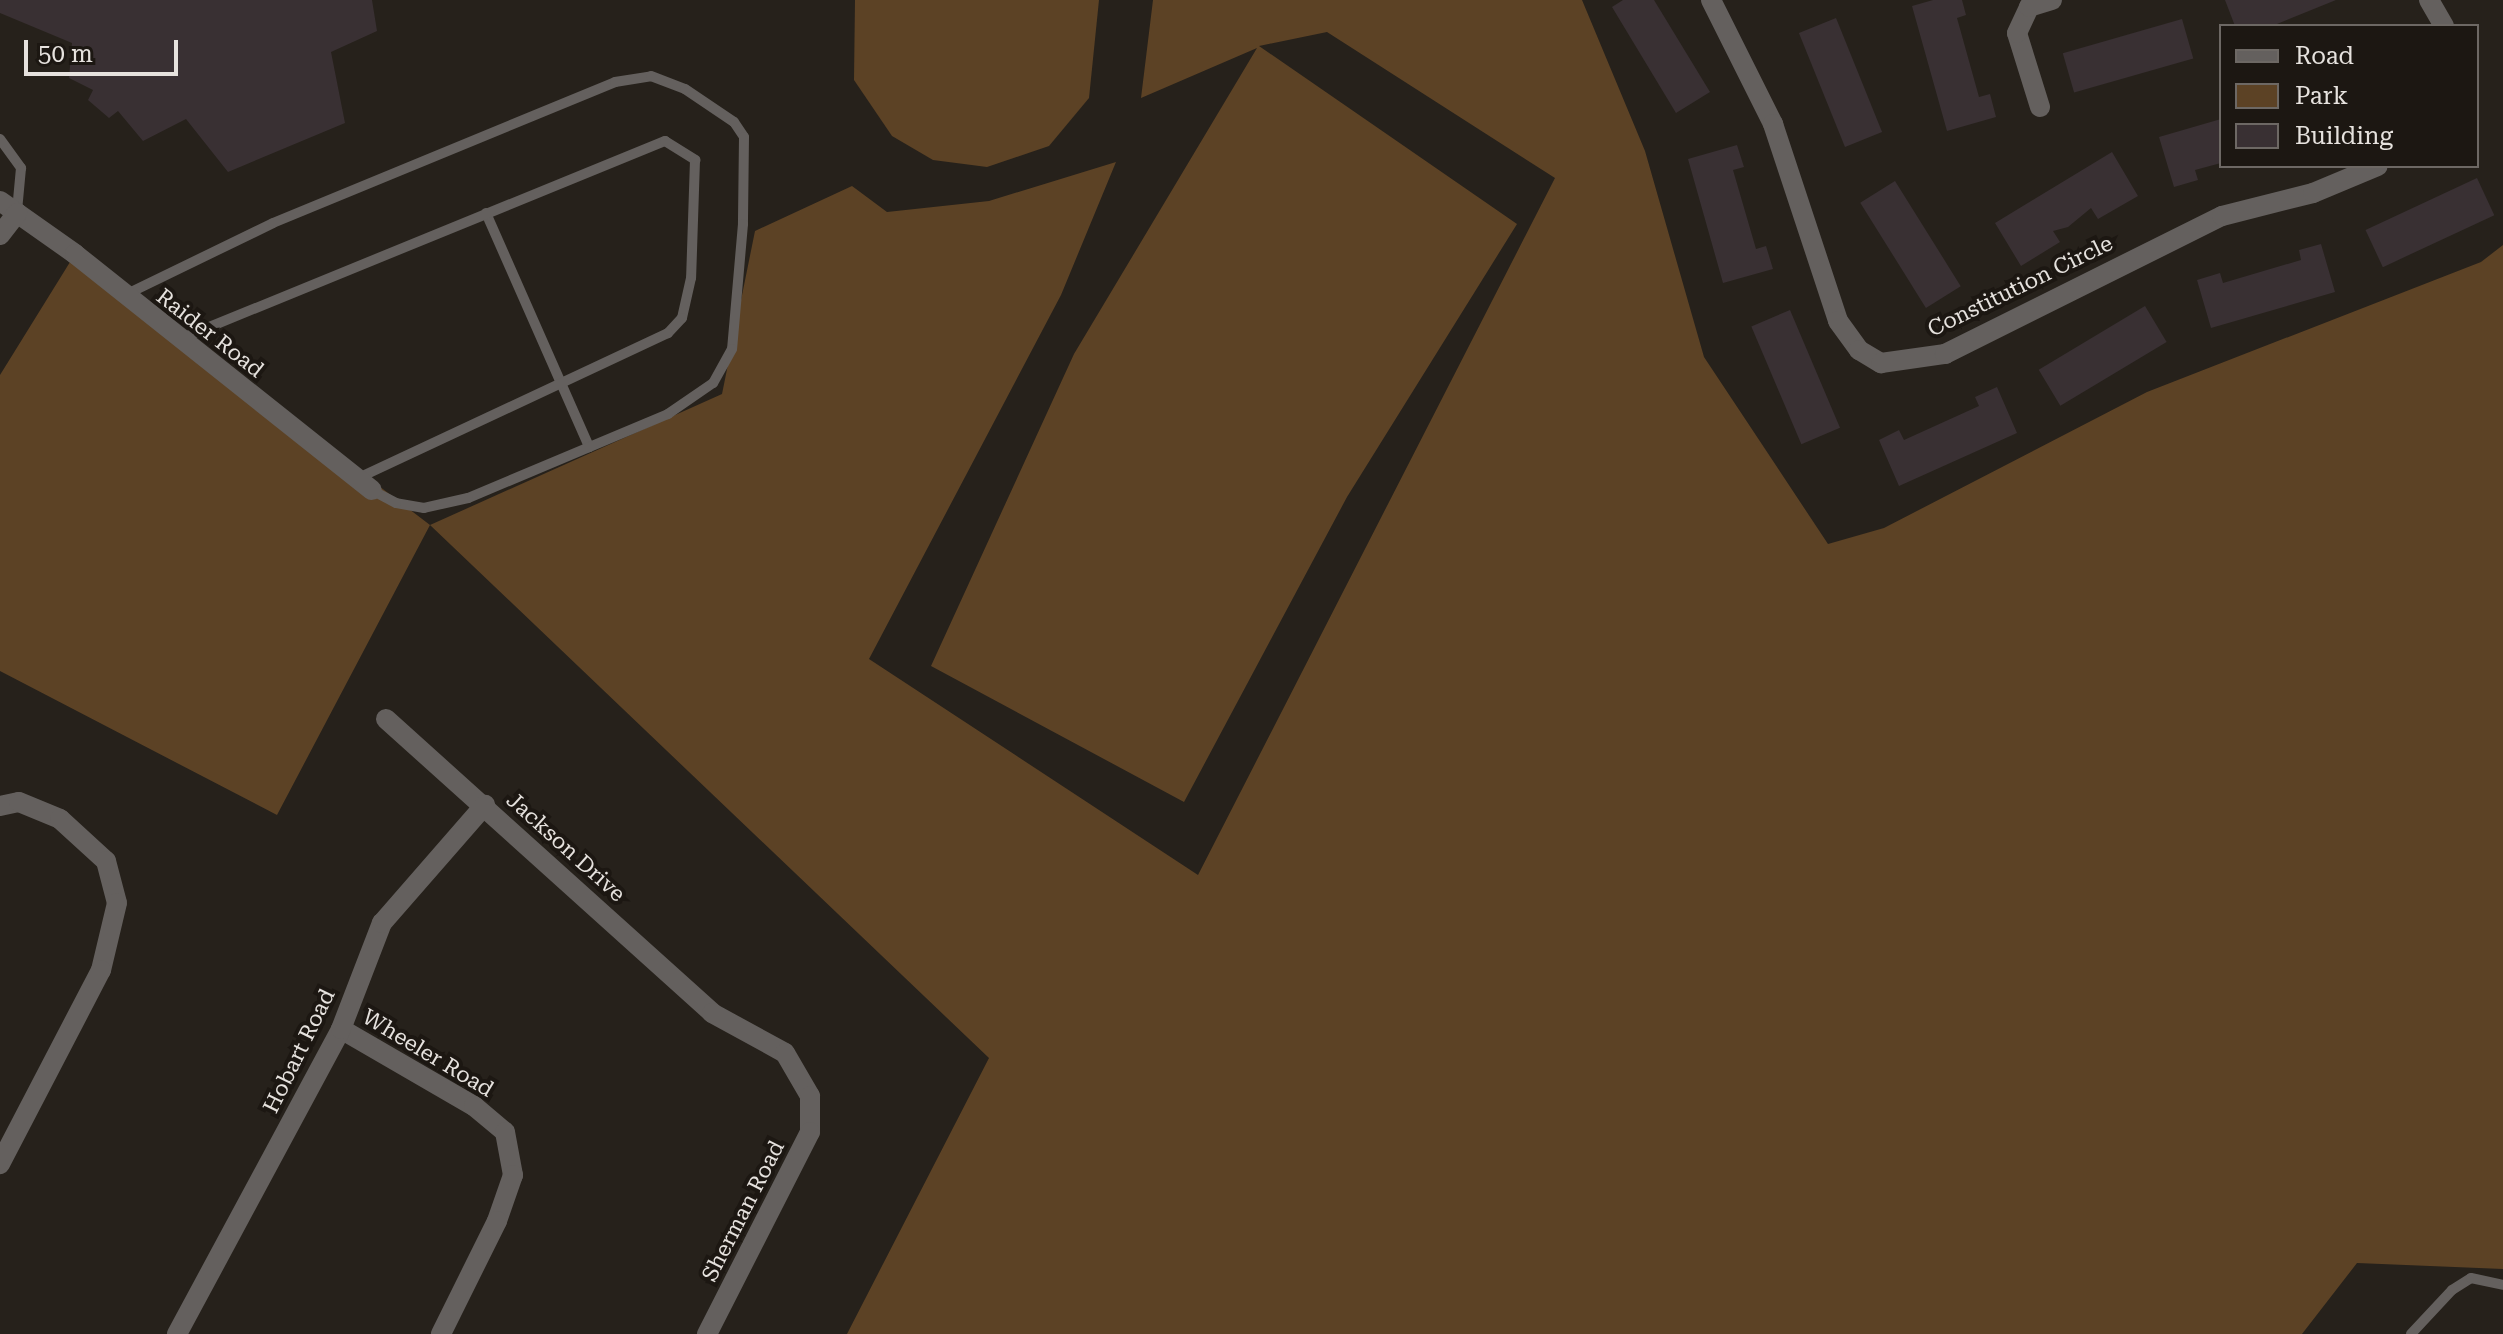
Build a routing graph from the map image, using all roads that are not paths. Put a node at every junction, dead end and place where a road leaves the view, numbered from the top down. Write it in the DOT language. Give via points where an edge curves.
graph roads {
  1 [pos="1711,0"];
  2 [pos="2052,0"];
  3 [pos="2429,0"];
  4 [pos="2443,24"];
  5 [pos="2040,107"];
  6 [pos="0,139"];
  7 [pos="2373,168"];
  8 [pos="9,207"];
  9 [pos="486,213"];
  10 [pos="0,235"];
  11 [pos="124,295"];
  12 [pos="179,340"];
  13 [pos="563,384"];
  14 [pos="589,447"];
  15 [pos="365,484"];
  16 [pos="386,719"];
  17 [pos="485,805"];
  18 [pos="0,806"];
  19 [pos="712,1013"];
  20 [pos="341,1029"];
  21 [pos="0,1164"];
  22 [pos="2503,1285"];
  23 [pos="177,1334"];
  24 [pos="441,1334"];
  25 [pos="707,1334"];
  26 [pos="2411,1334"];
  1 -- 7 [label="street, Constitution Circle" via="1773,124 1838,321 1859,350 1881,363 1945,354 2209,222 2313,193"];
  2 -- 5 [label="street" via="2029,7 2017,33"];
  3 -- 4 [label="street"];
  6 -- 8 [label="lane" via="21,168"];
  8 -- 10 [label="street"];
  8 -- 11 [label="street, Raider Road"];
  9 -- 12 [label="lane"];
  9 -- 13 [label="lane"];
  9 -- 13 [label="lane" via="665,141 695,160 691,278 682,318 646,348"];
  11 -- 12 [label="street, Raider Road"];
  11 -- 14 [label="lane" via="273,223 615,82 651,76 707,101 744,137 732,349 713,383 668,414"];
  12 -- 15 [label="street, Raider Road"];
  13 -- 14 [label="lane"];
  13 -- 15 [label="lane"];
  14 -- 15 [label="lane" via="468,498 424,508 396,503"];
  16 -- 17 [label="street, Jackson Drive"];
  17 -- 19 [label="street, Jackson Drive"];
  17 -- 20 [label="street, Hobart Road" via="382,923"];
  18 -- 21 [label="street" via="19,802 60,819 106,861 117,903 101,970"];
  19 -- 25 [label="street, Sherman Road" via="785,1053 810,1096 810,1132"];
  20 -- 23 [label="street, Hobart Road"];
  20 -- 24 [label="street, Wheeler Road" via="474,1106 505,1132 513,1175 497,1221"];
  22 -- 26 [label="lane" via="2471,1278 2452,1290"];
}
